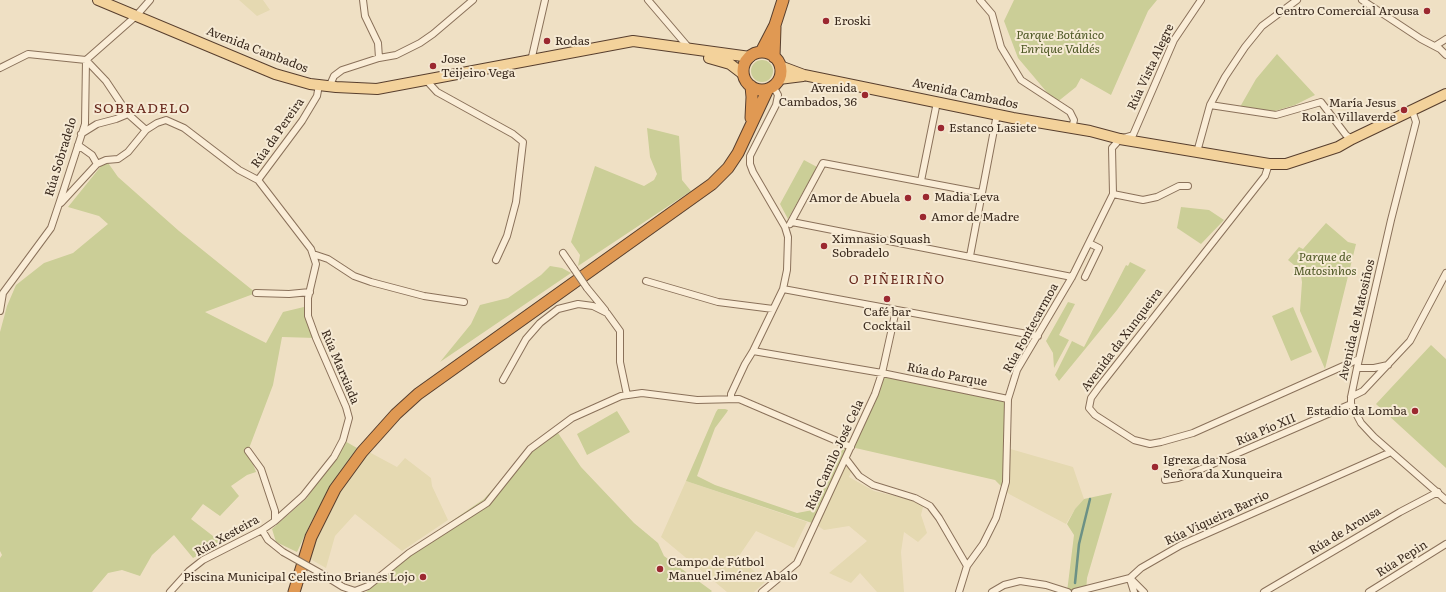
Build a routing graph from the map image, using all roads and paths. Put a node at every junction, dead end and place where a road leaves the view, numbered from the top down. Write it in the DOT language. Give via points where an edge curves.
graph roads {
  1 [pos="98,0"];
  2 [pos="150,0"];
  3 [pos="363,0"];
  4 [pos="470,0"];
  5 [pos="545,0"];
  6 [pos="648,0"];
  7 [pos="783,0"];
  8 [pos="980,0"];
  9 [pos="1201,0"];
  10 [pos="1297,0"];
  11 [pos="1362,0"];
  12 [pos="136,16"];
  13 [pos="775,25"];
  14 [pos="1446,39"];
  15 [pos="1435,46"];
  16 [pos="601,47"];
  17 [pos="689,48"];
  18 [pos="755,55"];
  19 [pos="1446,55"];
  20 [pos="774,57"];
  21 [pos="379,58"];
  22 [pos="86,60"];
  23 [pos="531,61"];
  24 [pos="780,66"];
  25 [pos="0,68"];
  26 [pos="743,74"];
  27 [pos="804,75"];
  28 [pos="427,81"];
  29 [pos="319,85"];
  30 [pos="774,85"];
  31 [pos="751,86"];
  32 [pos="330,87"];
  33 [pos="1446,94"];
  34 [pos="937,102"];
  35 [pos="1210,105"];
  36 [pos="1412,110"];
  37 [pos="128,114"];
  38 [pos="997,114"];
  39 [pos="1072,128"];
  40 [pos="146,130"];
  41 [pos="81,134"];
  42 [pos="748,134"];
  43 [pos="1120,139"];
  44 [pos="1352,139"];
  45 [pos="78,145"];
  46 [pos="1197,152"];
  47 [pos="97,164"];
  48 [pos="1269,164"];
  49 [pos="258,180"];
  50 [pos="921,181"];
  51 [pos="1188,186"];
  52 [pos="981,193"];
  53 [pos="1113,194"];
  54 [pos="58,206"];
  55 [pos="792,222"];
  56 [pos="785,227"];
  57 [pos="1089,243"];
  58 [pos="563,253"];
  59 [pos="313,254"];
  60 [pos="970,256"];
  61 [pos="496,260"];
  62 [pos="1446,273"];
  63 [pos="1072,277"];
  64 [pos="1086,277"];
  65 [pos="646,281"];
  66 [pos="784,289"];
  67 [pos="310,292"];
  68 [pos="256,293"];
  69 [pos="464,302"];
  70 [pos="772,309"];
  71 [pos="896,310"];
  72 [pos="0,311"];
  73 [pos="607,313"];
  74 [pos="1038,336"];
  75 [pos="753,352"];
  76 [pos="1359,359"];
  77 [pos="1389,364"];
  78 [pos="1357,368"];
  79 [pos="882,373"];
  80 [pos="503,380"];
  81 [pos="627,395"];
  82 [pos="1351,397"];
  83 [pos="1008,398"];
  84 [pos="731,399"];
  85 [pos="1351,404"];
  86 [pos="851,447"];
  87 [pos="248,451"];
  88 [pos="1391,452"];
  89 [pos="846,459"];
  90 [pos="1165,480"];
  91 [pos="1438,492"];
  92 [pos="1446,500"];
  93 [pos="275,521"];
  94 [pos="262,530"];
  95 [pos="1446,544"];
  96 [pos="967,566"];
  97 [pos="1130,578"];
  98 [pos="355,591"];
  99 [pos="1083,591"];
  100 [pos="170,592"];
  101 [pos="294,592"];
  102 [pos="762,592"];
  103 [pos="959,592"];
  104 [pos="992,592"];
  105 [pos="1068,592"];
  106 [pos="1075,592"];
  107 [pos="1134,592"];
  108 [pos="1144,592"];
  109 [pos="1264,592"];
  110 [pos="1369,592"];
  1 -- 12 [label="main road, Avenida Cambados"];
  2 -- 12 [label="street"];
  3 -- 21 [label="street" via="365,16 378,43"];
  4 -- 21 [label="street" via="420,43 396,55"];
  5 -- 23 [label="street"];
  6 -- 17 [label="street"];
  7 -- 13 [label="highway"];
  8 -- 39 [label="street" via="992,14 1002,48 1021,80 1070,112 1074,120"];
  9 -- 43 [label="street, Rúa Vista Alegre" via="1174,40 1133,134"];
  10 -- 35 [label="street" via="1262,26 1251,38"];
  11 -- 15 [label="street"];
  12 -- 22 [label="street"];
  12 -- 29 [label="main road, Avenida Cambados" via="275,74"];
  13 -- 18 [label="highway"];
  13 -- 20 [label="highway"];
  14 -- 15 [label="street"];
  15 -- 19 [label="street"];
  16 -- 17 [label="main road" via="634,42"];
  16 -- 23 [label="main road, Avenida Cambados"];
  16 -- 26 [label="main road" via="654,48 720,60"];
  17 -- 18 [label="main road"];
  18 -- 20 [label="highway" via="768,53"];
  18 -- 26 [label="highway" via="745,63"];
  20 -- 24 [label="highway"];
  21 -- 32 [label="street" via="342,70 334,76"];
  22 -- 25 [label="street" via="28,54"];
  22 -- 37 [label="street" via="106,81"];
  22 -- 41 [label="street, Rúa Sobradelo" via="85,120"];
  23 -- 28 [label="main road, Avenida Cambados"];
  24 -- 27 [label="main road, Avenida Cambados"];
  24 -- 30 [label="highway"];
  26 -- 31 [label="highway"];
  27 -- 30 [label="main road, Avenida Cambados"];
  27 -- 34 [label="main road, Avenida Cambados"];
  28 -- 32 [label="main road, Avenida Cambados" via="377,89"];
  28 -- 61 [label="street" via="437,92 523,142 516,202 507,236"];
  29 -- 32 [label="main road, Avenida Cambados"];
  29 -- 49 [label="street, Rúa da Pereira" via="317,96 302,121"];
  30 -- 31 [label="highway" via="759,90"];
  30 -- 42 [label="highway"];
  30 -- 56 [label="street" via="778,95 776,105 750,156 750,164"];
  31 -- 42 [label="highway" via="752,107"];
  33 -- 36 [label="main road, Avenida Cambados"];
  34 -- 38 [label="main road, Avenida Cambados"];
  34 -- 50 [label="street"];
  35 -- 44 [label="street" via="1276,115 1321,102 1346,135"];
  35 -- 46 [label="street"];
  36 -- 44 [label="main road, Avenida Cambados"];
  36 -- 76 [label="street, Avenida de Matosiños" via="1416,122"];
  37 -- 40 [label="street"];
  37 -- 41 [label="street" via="97,124"];
  38 -- 39 [label="main road, Avenida Cambados"];
  38 -- 52 [label="street"];
  39 -- 43 [label="main road, Avenida Cambados"];
  40 -- 47 [label="street, Rúa da Pereira" via="128,152 118,159"];
  40 -- 49 [label="street, Rúa da Pereira" via="157,122 166,120 184,128 239,170"];
  41 -- 45 [label="street, Rúa Sobradelo"];
  42 -- 101 [label="highway" via="728,168 712,184 418,394 396,414 362,452 335,489 311,537"];
  43 -- 46 [label="main road, Avenida Cambados"];
  43 -- 53 [label="street, Rúa Fontecarmoa" via="1112,148"];
  44 -- 48 [label="main road, Avenida Cambados" via="1306,159 1286,164"];
  45 -- 47 [label="street" via="92,155"];
  45 -- 54 [label="street, Rúa Sobradelo"];
  46 -- 48 [label="main road, Avenida Cambados"];
  47 -- 54 [label="street"];
  48 -- 76 [label="street, Avenida da Xunqueira" via="1265,176 1098,388 1091,398 1089,408 1095,415 1134,440 1150,444 1193,433"];
  49 -- 59 [label="street"];
  50 -- 52 [label="street"];
  50 -- 55 [label="street" via="823,163"];
  51 -- 53 [label="street" via="1179,186 1157,197 1143,200"];
  52 -- 60 [label="street"];
  53 -- 57 [label="street, Rúa Fontecarmoa"];
  54 -- 72 [label="street, Rúa Sobradelo" via="51,228 3,293"];
  55 -- 56 [label="street"];
  55 -- 60 [label="street"];
  56 -- 66 [label="street" via="789,254"];
  57 -- 63 [label="street, Rúa Fontecarmoa"];
  57 -- 64 [label="street" via="1099,248"];
  58 -- 73 [label="street, bridge"];
  59 -- 67 [label="street, Rúa Marxiada" via="316,264"];
  59 -- 69 [label="street" via="328,259 354,276 371,282 424,296"];
  60 -- 63 [label="street"];
  62 -- 77 [label="street" via="1410,341"];
  63 -- 74 [label="street, Rúa Fontecarmoa"];
  65 -- 70 [label="street" via="718,302"];
  66 -- 70 [label="street"];
  66 -- 71 [label="street"];
  67 -- 68 [label="street"];
  67 -- 93 [label="street, Rúa Marxiada" via="308,316 346,407 348,418 343,440 334,457 303,496"];
  70 -- 75 [label="street"];
  71 -- 74 [label="street"];
  71 -- 79 [label="street, Rúa Camilo José Cela"];
  73 -- 80 [label="street" via="593,306 578,304 558,309 540,322 526,339"];
  73 -- 81 [label="street" via="620,331 620,362"];
  74 -- 83 [label="street, Rúa Fontecarmoa" via="1017,370"];
  75 -- 79 [label="street, Rúa do Parque"];
  75 -- 84 [label="street"];
  76 -- 78 [label="street, Avenida de Matosiños"];
  77 -- 78 [label="street" via="1374,368"];
  77 -- 82 [label="street" via="1363,391"];
  78 -- 82 [label="street, Avenida de Matosiños"];
  79 -- 83 [label="street, Rúa do Parque"];
  79 -- 86 [label="street, Rúa Camilo José Cela"];
  81 -- 84 [label="street" via="642,393 697,400"];
  81 -- 98 [label="street" via="572,418 530,449 487,503 409,553 368,586"];
  82 -- 85 [label="street, Avenida de Matosiños"];
  83 -- 96 [label="street, Rúa Fontecarmoa" via="1006,482 996,518 983,544"];
  84 -- 86 [label="street" via="739,400"];
  85 -- 88 [label="street, Avenida de Matosiños" via="1361,423"];
  85 -- 90 [label="street, Rúa Pío XII" via="1192,473"];
  86 -- 89 [label="street, Rúa Camilo José Cela"];
  87 -- 93 [label="street, Rúa Xesteira" via="261,469 275,511"];
  88 -- 91 [label="street, Avenida de Matosiños"];
  88 -- 97 [label="street, Rúa Viqueira Barrio" via="1181,545 1141,568"];
  89 -- 96 [label="street" via="859,476 873,485 915,498 930,506"];
  89 -- 102 [label="street, Rúa Camilo José Cela" via="797,563"];
  91 -- 92 [label="street, Avenida de Matosiños"];
  91 -- 109 [label="street, Rúa de Arousa"];
  93 -- 94 [label="street, Rúa Xesteira"];
  94 -- 98 [label="street, bridge" via="268,540 283,552 343,587"];
  94 -- 100 [label="street, Rúa Xesteira" via="203,560"];
  95 -- 110 [label="street, Rúa Pepin"];
  96 -- 103 [label="street, Rúa Fontecarmoa"];
  97 -- 99 [label="street, Rúa Viqueira Barrio"];
  97 -- 107 [label="street"];
  97 -- 108 [label="street"];
  99 -- 106 [label="street, Rúa Viqueira Barrio"];
  104 -- 105 [label="street" via="1004,585 1020,581"];
}
